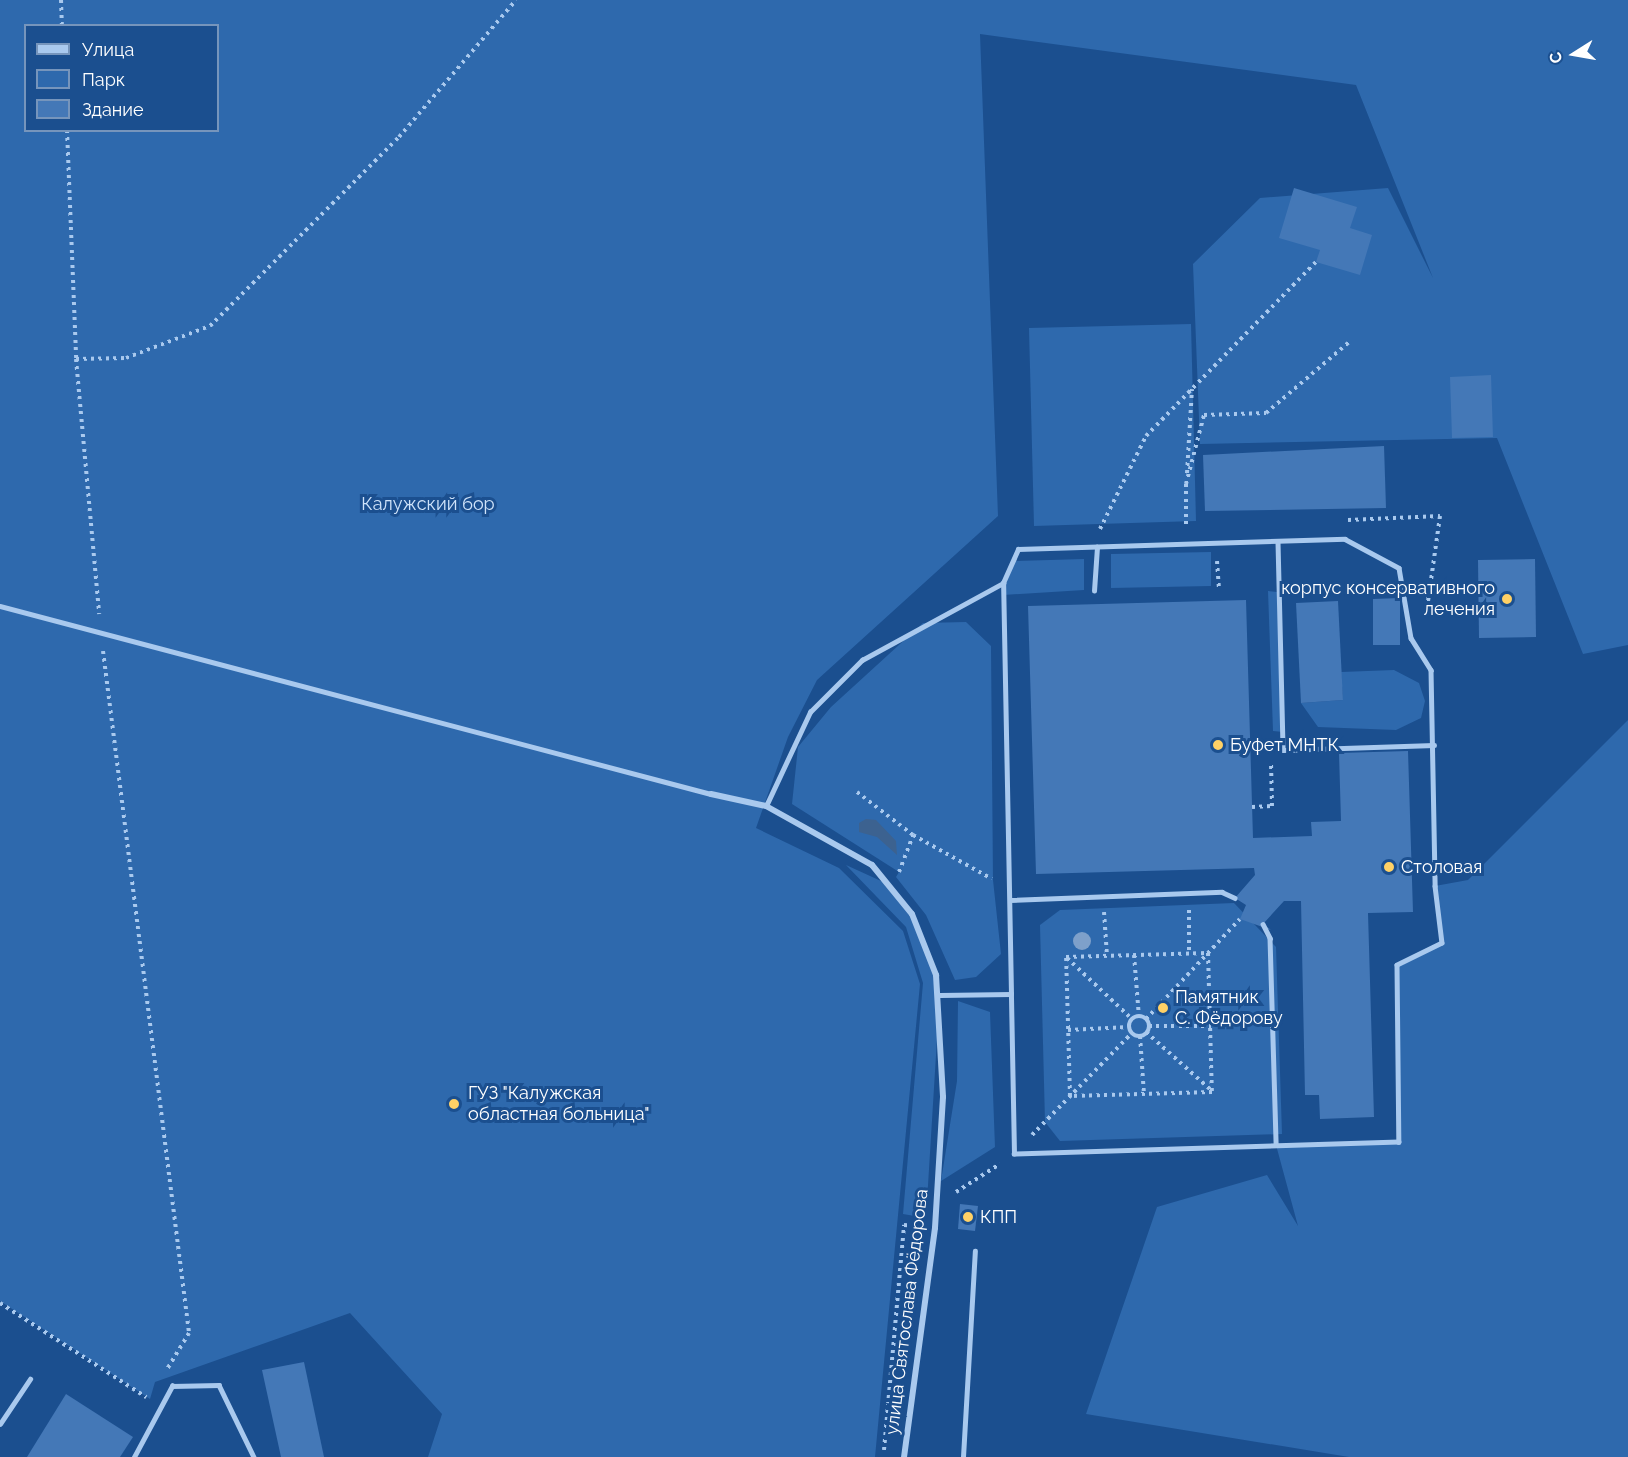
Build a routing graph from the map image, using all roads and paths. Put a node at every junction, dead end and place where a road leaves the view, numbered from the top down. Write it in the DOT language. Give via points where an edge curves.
graph roads {
  1 [pos="61,0"];
  2 [pos="516,0"];
  3 [pos="62,24"];
  4 [pos="67,132"];
  5 [pos="1316,262"];
  6 [pos="1349,342"];
  7 [pos="76,359"];
  8 [pos="1192,388"];
  9 [pos="1186,484"];
  10 [pos="1335,521"];
  11 [pos="1188,525"];
  12 [pos="1198,525"];
  13 [pos="1177,526"];
  14 [pos="1100,529"];
  15 [pos="1111,529"];
  16 [pos="1089,530"];
  17 [pos="1278,542"];
  18 [pos="1169,544"];
  19 [pos="1097,547"];
  20 [pos="1003,583"];
  21 [pos="1094,591"];
  22 [pos="0,606"];
  23 [pos="1426,621"];
  24 [pos="101,630"];
  25 [pos="1434,745"];
  26 [pos="857,792"];
  27 [pos="711,794"];
  28 [pos="766,806"];
  29 [pos="913,835"];
  30 [pos="999,875"];
  31 [pos="896,877"];
  32 [pos="1189,894"];
  33 [pos="1103,898"];
  34 [pos="1235,898"];
  35 [pos="1010,900"];
  36 [pos="1240,919"];
  37 [pos="1263,924"];
  38 [pos="1208,953"];
  39 [pos="1189,954"];
  40 [pos="1134,955"];
  41 [pos="1107,956"];
  42 [pos="1066,957"];
  43 [pos="1011,994"];
  44 [pos="940,995"];
  45 [pos="1139,1017"];
  46 [pos="1132,1019"];
  47 [pos="1146,1019"];
  48 [pos="1149,1026"];
  49 [pos="1210,1026"];
  50 [pos="1129,1027"];
  51 [pos="1068,1030"];
  52 [pos="1146,1032"];
  53 [pos="1132,1033"];
  54 [pos="1140,1036"];
  55 [pos="1212,1092"];
  56 [pos="1144,1094"];
  57 [pos="1070,1096"];
  58 [pos="1275,1145"];
  59 [pos="1014,1154"];
  60 [pos="936,1212"];
  61 [pos="935,1228"];
  62 [pos="975,1251"];
  63 [pos="0,1303"];
  64 [pos="30,1379"];
  65 [pos="171,1386"];
  66 [pos="150,1399"];
  67 [pos="0,1424"];
  68 [pos="134,1457"];
  69 [pos="254,1457"];
  70 [pos="883,1457"];
  71 [pos="904,1457"];
  72 [pos="963,1457"];
  1 -- 3 [label="path"];
  2 -- 7 [label="path" via="399,137 210,326 126,358"];
  4 -- 7 [label="path"];
  5 -- 8 [label="path"];
  6 -- 9 [label="path" via="1266,413 1204,415"];
  7 -- 24 [label="path"];
  8 -- 9 [label="path"];
  8 -- 14 [label="path" via="1146,436"];
  9 -- 11 [label="path"];
  10 -- 23 [label="path" via="1440,516"];
  11 -- 12 [label="path"];
  11 -- 13 [label="path"];
  11 -- 18 [label="path"];
  14 -- 15 [label="path"];
  14 -- 16 [label="path"];
  14 -- 19 [label="path"];
  17 -- 18 [label="lane"];
  17 -- 25 [label="lane" via="1345,539 1399,568 1411,638 1431,670"];
  17 -- 25 [label="lane" via="1282,750"];
  18 -- 19 [label="lane"];
  19 -- 20 [label="lane" via="1018,549"];
  19 -- 21 [label="lane"];
  20 -- 28 [label="lane" via="862,660 810,712"];
  20 -- 35 [label="lane"];
  22 -- 24 [label="lane"];
  24 -- 27 [label="lane"];
  24 -- 65 [label="path" via="189,1333 165,1368"];
  25 -- 58 [label="lane" via="1435,886 1442,943 1397,965 1399,1142"];
  26 -- 29 [label="path"];
  27 -- 28 [label="street, улица Святослава Фёдорова"];
  28 -- 44 [label="street, улица Святослава Фёдорова" via="872,865 893,885 921,932"];
  29 -- 30 [label="path" via="1000,887"];
  29 -- 31 [label="path"];
  32 -- 33 [label="lane"];
  32 -- 34 [label="lane" via="1222,892"];
  32 -- 39 [label="path"];
  33 -- 35 [label="lane"];
  33 -- 41 [label="path"];
  35 -- 43 [label="lane"];
  36 -- 38 [label="path"];
  37 -- 58 [label="lane" via="1270,938"];
  38 -- 39 [label="path"];
  38 -- 47 [label="path"];
  38 -- 49 [label="path"];
  39 -- 40 [label="path"];
  40 -- 41 [label="path"];
  40 -- 45 [label="path"];
  41 -- 42 [label="path"];
  42 -- 46 [label="path"];
  42 -- 51 [label="path"];
  43 -- 44 [label="lane"];
  43 -- 59 [label="lane"];
  44 -- 60 [label="street, улица Святослава Фёдорова" via="943,1097"];
  45 -- 46 [label="path"];
  45 -- 47 [label="path"];
  46 -- 50 [label="path"];
  47 -- 48 [label="path"];
  48 -- 49 [label="path"];
  48 -- 52 [label="path"];
  49 -- 55 [label="path"];
  50 -- 51 [label="path"];
  50 -- 53 [label="path"];
  51 -- 57 [label="path"];
  52 -- 54 [label="path"];
  52 -- 55 [label="path"];
  53 -- 54 [label="path"];
  53 -- 57 [label="path"];
  54 -- 56 [label="path"];
  55 -- 56 [label="path"];
  56 -- 57 [label="path"];
  57 -- 59 [label="path"];
  58 -- 59 [label="lane"];
  59 -- 60 [label="path" via="949,1197"];
  60 -- 61 [label="street, улица Святослава Фёдорова"];
  61 -- 70 [label="path" via="904,1225"];
  61 -- 71 [label="street, улица Святослава Фёдорова"];
  62 -- 72 [label="lane"];
  63 -- 66 [label="path"];
  64 -- 67 [label="lane"];
  65 -- 68 [label="lane"];
  65 -- 69 [label="lane" via="219,1385"];
}
